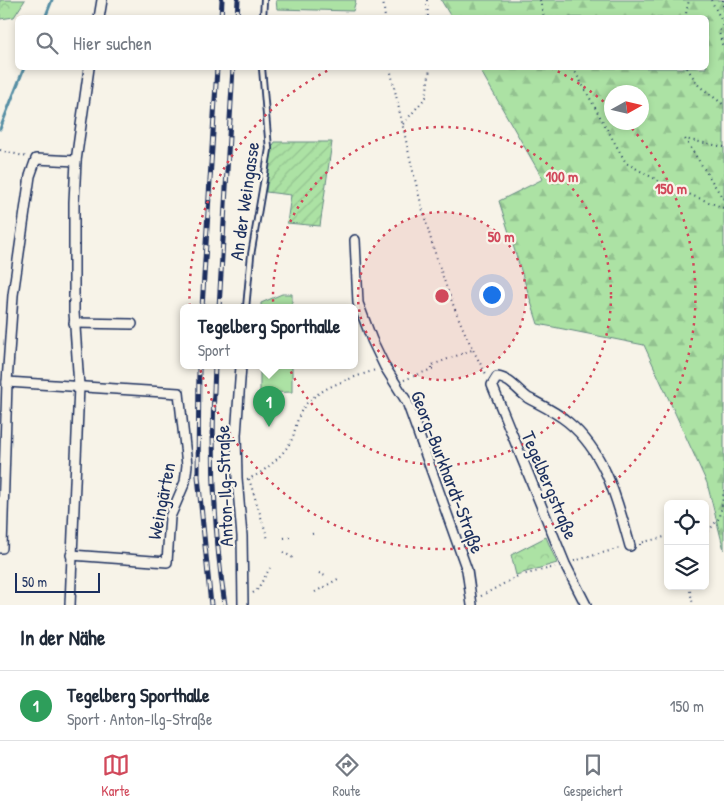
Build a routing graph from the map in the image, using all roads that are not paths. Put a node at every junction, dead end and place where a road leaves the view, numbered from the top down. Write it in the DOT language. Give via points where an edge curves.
graph roads {
  1 [pos="102,0"];
  2 [pos="264,0"];
  3 [pos="100,15"];
  4 [pos="263,15"];
  5 [pos="89,70"];
  6 [pos="262,70"];
  7 [pos="76,161"];
  8 [pos="355,240"];
  9 [pos="246,304"];
  10 [pos="74,323"];
  11 [pos="132,324"];
  12 [pos="241,369"];
  13 [pos="6,382"];
  14 [pos="79,386"];
  15 [pos="630,546"];
  16 [pos="0,548"];
  17 [pos="71,555"];
  18 [pos="243,602"];
  19 [pos="472,603"];
  20 [pos="70,605"];
  21 [pos="586,605"];
  1 -- 3 [label="street"];
  2 -- 4 [label="lane"];
  5 -- 7 [label="street"];
  6 -- 9 [label="lane, An der Weingasse" via="269,149 251,255"];
  7 -- 10 [label="street"];
  7 -- 13 [label="street" via="36,159 30,176 13,294"];
  8 -- 19 [label="street, Georg-Burkhardt-Straße" via="358,304 372,340 407,402 420,435 468,570"];
  10 -- 11 [label="street"];
  10 -- 14 [label="street"];
  12 -- 18 [label="street, Anton-Ilg-Straße" via="236,435"];
  13 -- 14 [label="street"];
  13 -- 16 [label="street"];
  14 -- 17 [label="street"];
  14 -- 17 [label="street, Weingärten" via="179,393 187,465 185,482 170,517 167,562"];
  15 -- 21 [label="street, Tegelbergstraße" via="616,497 596,451 568,422 521,393 506,378 495,381 565,564"];
  17 -- 20 [label="street"];
}
